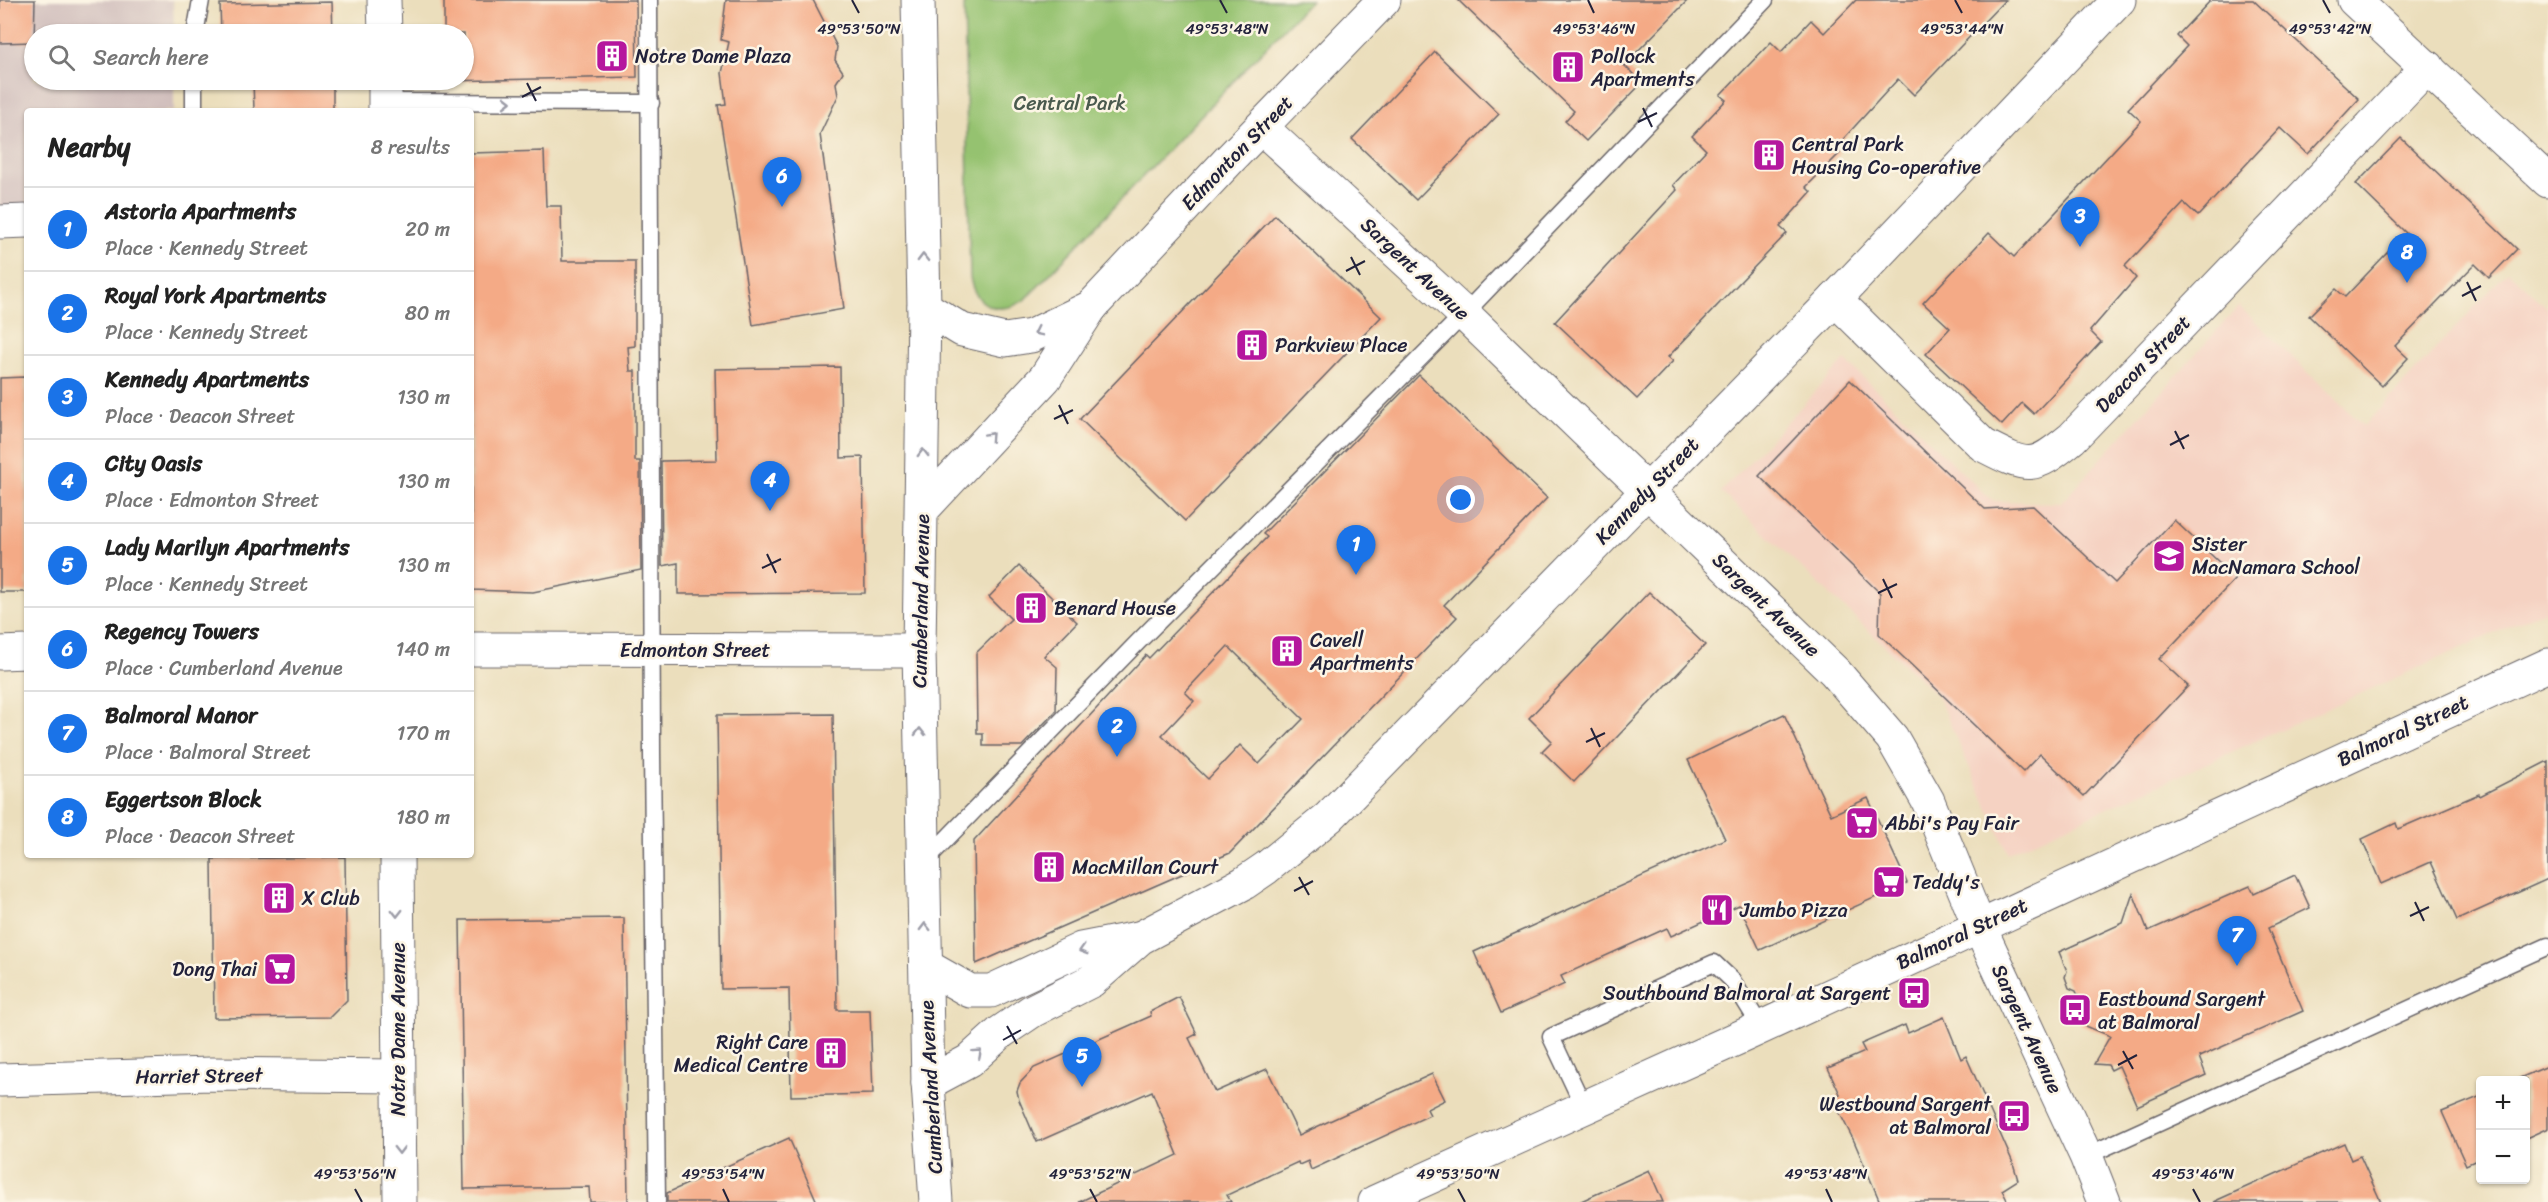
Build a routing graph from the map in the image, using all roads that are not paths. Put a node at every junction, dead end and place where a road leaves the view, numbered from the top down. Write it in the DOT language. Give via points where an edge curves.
graph roads {
  1 [pos="201,0"];
  2 [pos="384,0"];
  3 [pos="650,0"];
  4 [pos="918,0"];
  5 [pos="1384,0"];
  6 [pos="1765,0"];
  7 [pos="2119,0"];
  8 [pos="2354,0"];
  9 [pos="197,24"];
  10 [pos="385,24"];
  11 [pos="2428,67"];
  12 [pos="194,90"];
  13 [pos="385,97"];
  14 [pos="651,103"];
  15 [pos="194,108"];
  16 [pos="1262,128"];
  17 [pos="2548,181"];
  18 [pos="24,221"];
  19 [pos="0,222"];
  20 [pos="1835,299"];
  21 [pos="924,307"];
  22 [pos="1091,308"];
  23 [pos="1464,314"];
  24 [pos="1647,491"];
  25 [pos="922,510"];
  26 [pos="474,649"];
  27 [pos="651,650"];
  28 [pos="919,650"];
  29 [pos="24,652"];
  30 [pos="0,653"];
  31 [pos="2548,665"];
  32 [pos="397,858"];
  33 [pos="923,863"];
  34 [pos="1979,926"];
  35 [pos="1140,938"];
  36 [pos="2548,946"];
  37 [pos="926,966"];
  38 [pos="1761,1027"];
  39 [pos="398,1076"];
  40 [pos="0,1080"];
  41 [pos="928,1083"];
  42 [pos="1584,1107"];
  43 [pos="2086,1156"];
  44 [pos="937,1200"];
  45 [pos="400,1202"];
  46 [pos="657,1202"];
  47 [pos="1375,1202"];
  48 [pos="2104,1202"];
  1 -- 9 [label="lane"];
  2 -- 10 [label="street"];
  3 -- 14 [label="lane"];
  21 -- 4 [label="street, Cumberland Avenue, one-way"];
  5 -- 16 [label="street, Edmonton Street"];
  6 -- 23 [label="lane"];
  7 -- 20 [label="street, Kennedy Street"];
  8 -- 11 [label="street"];
  11 -- 17 [label="street"];
  11 -- 20 [label="street, Deacon Street" via="2072,438 2050,456 2030,464 2007,458 1983,445"];
  12 -- 15 [label="lane"];
  13 -- 14 [label="lane, one-way"];
  14 -- 27 [label="lane"];
  16 -- 22 [label="street, Edmonton Street"];
  16 -- 23 [label="street, Sargent Avenue"];
  18 -- 19 [label="street"];
  20 -- 24 [label="street, Kennedy Street"];
  22 -- 21 [label="street, one-way" via="1031,336 1005,340 963,330"];
  25 -- 21 [label="street, Cumberland Avenue, one-way"];
  25 -- 22 [label="street, one-way" via="1045,378"];
  23 -- 24 [label="street, Sargent Avenue"];
  23 -- 33 [label="lane"];
  24 -- 34 [label="street, Sargent Avenue" via="1835,672 1892,738 1928,801"];
  24 -- 35 [label="street, Kennedy Street" via="1311,832 1244,882"];
  25 -- 28 [label="street, Cumberland Avenue"];
  26 -- 27 [label="street, Edmonton Street"];
  27 -- 28 [label="street, Edmonton Street"];
  27 -- 46 [label="lane"];
  33 -- 28 [label="street, Cumberland Avenue, one-way"];
  29 -- 30 [label="street"];
  31 -- 34 [label="street, Balmoral Street"];
  32 -- 39 [label="street, Notre Dame Avenue, one-way"];
  37 -- 33 [label="street, Cumberland Avenue, one-way"];
  34 -- 38 [label="street, Balmoral Street"];
  34 -- 43 [label="street, Sargent Avenue"];
  35 -- 37 [label="street, Kennedy Street, one-way" via="1081,949 991,991 970,991"];
  41 -- 35 [label="street, Kennedy Street, one-way" via="969,1061 1032,1011 1091,981"];
  36 -- 43 [label="lane"];
  37 -- 41 [label="street, Cumberland Avenue"];
  38 -- 42 [label="street, Balmoral Street"];
  38 -- 42 [label="lane" via="1732,980 1713,963 1551,1037"];
  39 -- 40 [label="street, Harriet Street" via="211,1074"];
  39 -- 45 [label="street, Notre Dame Avenue, one-way"];
  41 -- 44 [label="street, Cumberland Avenue"];
  42 -- 47 [label="street, Balmoral Street"];
  43 -- 48 [label="street, Sargent Avenue"];
}
